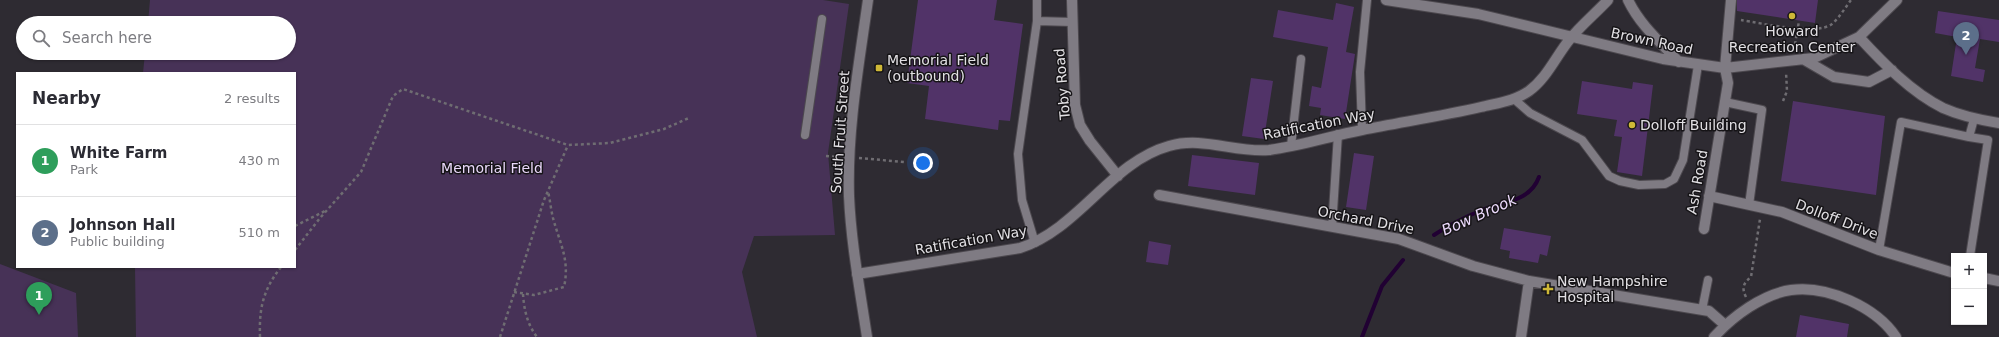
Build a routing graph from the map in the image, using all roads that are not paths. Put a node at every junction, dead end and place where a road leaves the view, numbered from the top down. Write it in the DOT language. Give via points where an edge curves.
graph roads {
  1 [pos="868,0"];
  2 [pos="1037,0"];
  3 [pos="1072,0"];
  4 [pos="1367,0"];
  5 [pos="1386,0"];
  6 [pos="1608,0"];
  7 [pos="1628,0"];
  8 [pos="1731,0"];
  9 [pos="1897,0"];
  10 [pos="822,19"];
  11 [pos="1037,21"];
  12 [pos="1072,22"];
  13 [pos="1859,37"];
  14 [pos="1571,38"];
  15 [pos="1798,57"];
  16 [pos="1301,59"];
  17 [pos="1679,62"];
  18 [pos="1698,65"];
  19 [pos="1725,68"];
  20 [pos="1892,70"];
  21 [pos="1514,99"];
  22 [pos="1725,102"];
  23 [pos="1974,119"];
  24 [pos="1999,123"];
  25 [pos="1362,129"];
  26 [pos="1338,134"];
  27 [pos="806,135"];
  28 [pos="1969,136"];
  29 [pos="1291,146"];
  30 [pos="1118,176"];
  31 [pos="1160,195"];
  32 [pos="1709,196"];
  33 [pos="1749,205"];
  34 [pos="1332,227"];
  35 [pos="1704,229"];
  36 [pos="1035,243"];
  37 [pos="1879,250"];
  38 [pos="1970,253"];
  39 [pos="1951,271"];
  40 [pos="857,274"];
  41 [pos="1987,279"];
  42 [pos="1708,280"];
  43 [pos="1529,281"];
  44 [pos="1999,281"];
  45 [pos="1702,310"];
  46 [pos="1725,325"];
  47 [pos="867,337"];
  48 [pos="1521,337"];
  49 [pos="1714,337"];
  50 [pos="1896,337"];
  1 -- 40 [label="street, South Fruit Street" via="853,107 850,159 849,196"];
  2 -- 11 [label="lane"];
  3 -- 12 [label="street, Toby Road"];
  4 -- 25 [label="lane" via="1360,72"];
  5 -- 14 [label="street, Brown Road" via="1478,14"];
  6 -- 14 [label="street, Ratification Way"];
  7 -- 17 [label="street" via="1647,30"];
  8 -- 19 [label="street, Ash Road"];
  9 -- 13 [label="street, Brown Road"];
  10 -- 27 [label="lane"];
  11 -- 12 [label="lane"];
  11 -- 36 [label="lane" via="1018,154 1022,200"];
  12 -- 30 [label="street, Toby Road" via="1075,105 1080,125 1090,142"];
  13 -- 15 [label="street, Brown Road" via="1814,58"];
  13 -- 20 [label="street"];
  14 -- 17 [label="street, Brown Road"];
  14 -- 21 [label="street, Ratification Way" via="1541,81"];
  15 -- 19 [label="street, Brown Road"];
  15 -- 20 [label="street" via="1834,77 1869,82"];
  16 -- 29 [label="lane"];
  17 -- 18 [label="street, Brown Road"];
  18 -- 19 [label="street, Brown Road"];
  18 -- 21 [label="lane" via="1683,160 1674,179 1665,184 1639,185 1609,176 1582,140 1530,113"];
  19 -- 22 [label="street, Ash Road" via="1728,83"];
  20 -- 23 [label="street" via="1943,108"];
  21 -- 25 [label="street, Ratification Way" via="1451,114"];
  22 -- 32 [label="street, Ash Road"];
  22 -- 33 [label="lane" via="1762,110"];
  23 -- 24 [label="street"];
  23 -- 28 [label="lane"];
  25 -- 26 [label="street, Ratification Way"];
  26 -- 29 [label="street, Ratification Way"];
  26 -- 34 [label="lane"];
  28 -- 37 [label="lane" via="1901,122"];
  28 -- 38 [label="lane" via="1988,140"];
  29 -- 30 [label="street, Ratification Way" via="1268,150 1189,142 1152,153"];
  30 -- 36 [label="street, Ratification Way" via="1061,227"];
  31 -- 34 [label="street, Orchard Drive"];
  32 -- 33 [label="street, Dolloff Drive"];
  32 -- 35 [label="street, Ash Road"];
  33 -- 37 [label="street, Dolloff Drive" via="1782,212"];
  34 -- 43 [label="street, Orchard Drive" via="1399,239 1474,266"];
  36 -- 40 [label="street, Ratification Way" via="1020,248"];
  37 -- 39 [label="street, Dolloff Drive"];
  40 -- 47 [label="street, South Fruit Street"];
  41 -- 44 [label="street"];
  42 -- 45 [label="lane"];
  43 -- 45 [label="street, Orchard Drive"];
  43 -- 48 [label="street"];
  45 -- 46 [label="street, Orchard Drive" via="1709,311"];
  46 -- 49 [label="street"];
  46 -- 50 [label="street" via="1762,300 1792,290 1823,291 1848,299 1875,314"];
}
